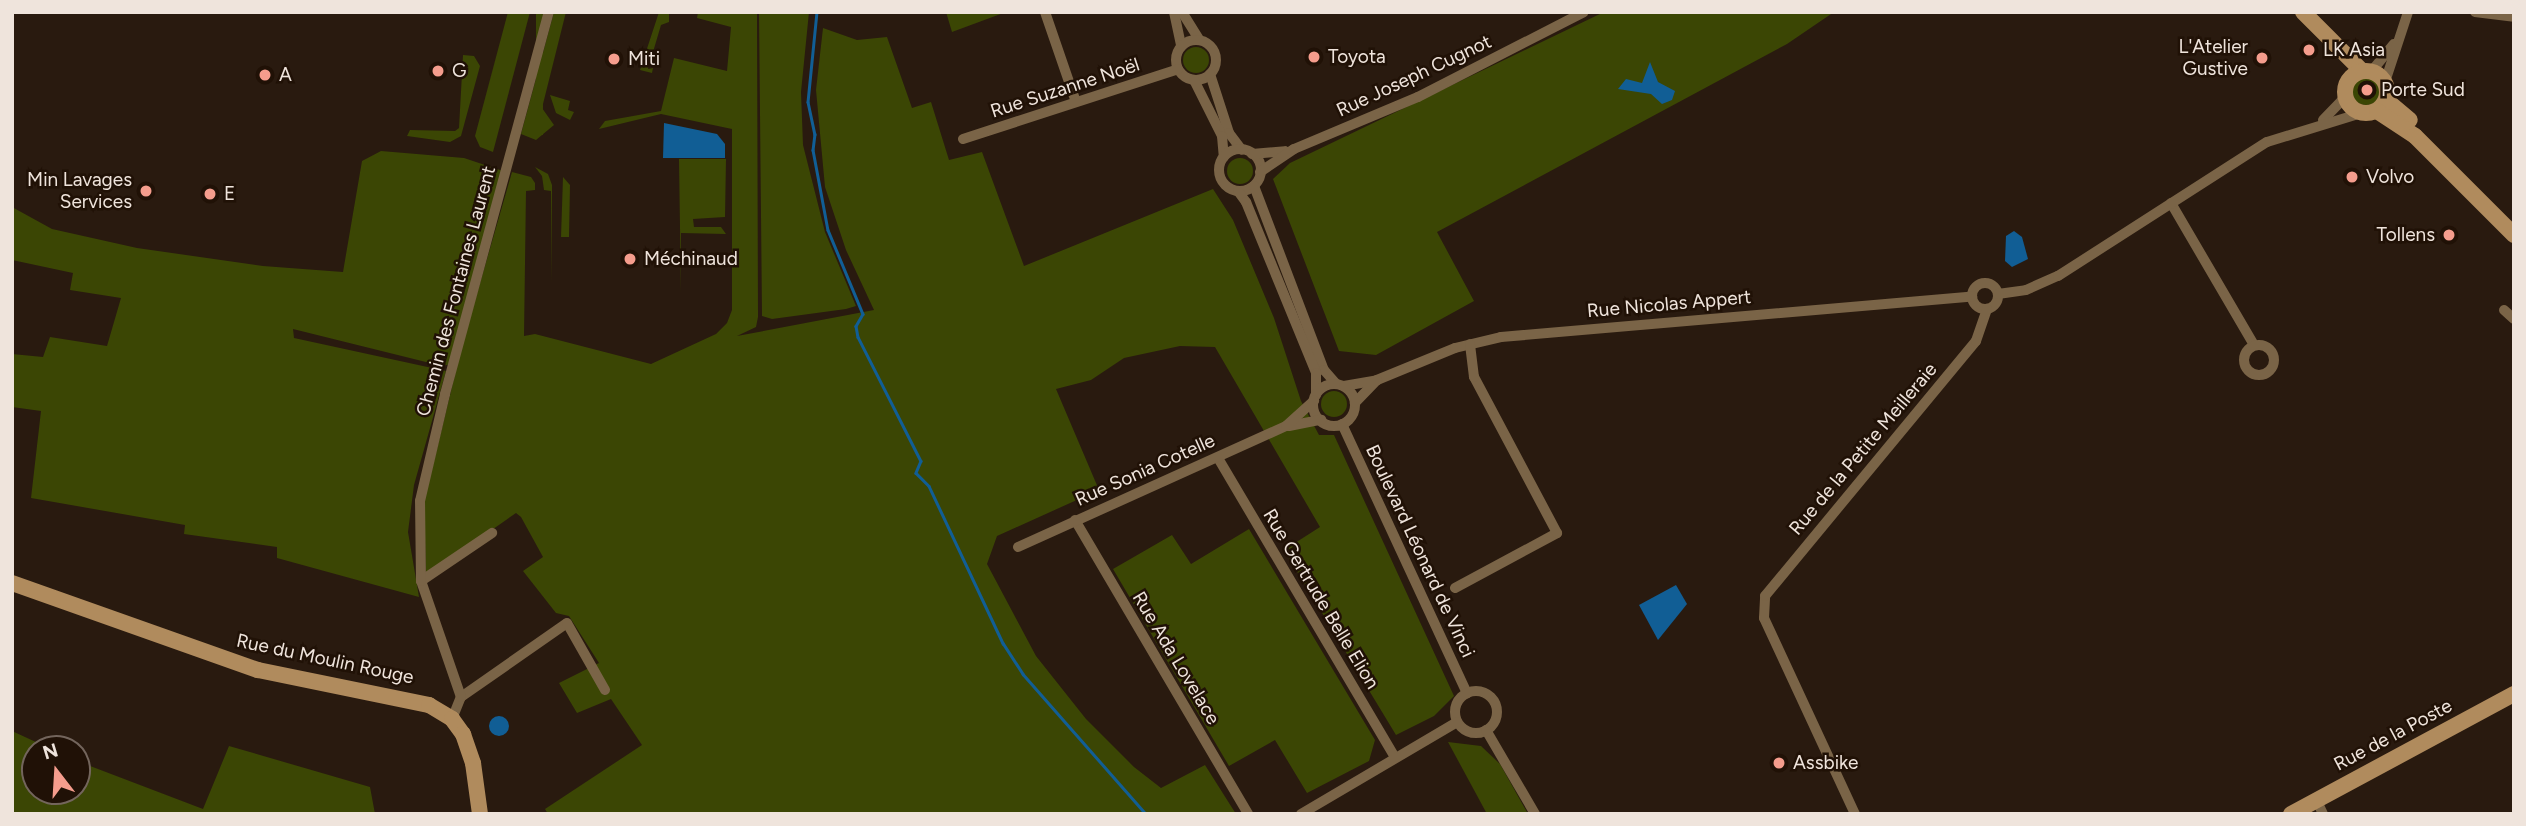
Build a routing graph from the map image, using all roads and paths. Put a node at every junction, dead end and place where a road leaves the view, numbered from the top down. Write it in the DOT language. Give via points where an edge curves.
graph roads {
  1 [pos="549,12"];
  2 [pos="1045,12"];
  3 [pos="1174,12"];
  4 [pos="1182,12"];
  5 [pos="1584,12"];
  6 [pos="2303,12"];
  7 [pos="2408,12"];
  8 [pos="2475,12"];
  9 [pos="2514,17"];
  10 [pos="2404,26"];
  11 [pos="1199,39"];
  12 [pos="1181,46"];
  13 [pos="1178,69"];
  14 [pos="2361,74"];
  15 [pos="1210,75"];
  16 [pos="1194,80"];
  17 [pos="2385,82"];
  18 [pos="2345,97"];
  19 [pos="1076,102"];
  20 [pos="2374,108"];
  21 [pos="2318,123"];
  22 [pos="963,139"];
  23 [pos="1294,149"];
  24 [pos="1247,152"];
  25 [pos="1224,157"];
  26 [pos="1260,172"];
  27 [pos="1254,186"];
  28 [pos="1238,191"];
  29 [pos="2171,203"];
  30 [pos="2514,223"];
  31 [pos="2514,235"];
  32 [pos="1998,294"];
  33 [pos="1972,297"];
  34 [pos="1987,309"];
  35 [pos="2504,310"];
  36 [pos="2514,320"];
  37 [pos="1470,345"];
  38 [pos="2254,345"];
  39 [pos="1377,380"];
  40 [pos="1340,385"];
  41 [pos="1315,398"];
  42 [pos="1355,402"];
  43 [pos="1321,420"];
  44 [pos="1342,424"];
  45 [pos="1286,426"];
  46 [pos="1218,458"];
  47 [pos="1075,520"];
  48 [pos="492,533"];
  49 [pos="1018,547"];
  50 [pos="421,581"];
  51 [pos="12,583"];
  52 [pos="1455,589"];
  53 [pos="605,690"];
  54 [pos="1466,693"];
  55 [pos="2514,694"];
  56 [pos="461,697"];
  57 [pos="452,719"];
  58 [pos="1457,722"];
  59 [pos="1486,730"];
  60 [pos="1395,757"];
  61 [pos="2320,806"];
  62 [pos="480,814"];
  63 [pos="1248,814"];
  64 [pos="1301,814"];
  65 [pos="1535,814"];
  66 [pos="1855,814"];
  67 [pos="2291,814"];
  1 -- 50 [label="street, Chemin des Fontaines Laurent" via="424,478 418,533"];
  2 -- 19 [label="street"];
  3 -- 12 [label="street"];
  4 -- 11 [label="street"];
  5 -- 23 [label="street, Rue Joseph Cugnot" via="1418,97"];
  6 -- 14 [label="street"];
  7 -- 10 [label="street"];
  8 -- 9 [label="street"];
  10 -- 14 [label="street" via="2386,58"];
  10 -- 17 [label="street"];
  11 -- 12 [label="street"];
  11 -- 15 [label="street" via="1216,54"];
  12 -- 13 [label="street" via="1176,57"];
  13 -- 16 [label="street"];
  13 -- 19 [label="street, Rue Suzanne Noël"];
  14 -- 17 [label="street"];
  14 -- 18 [label="street"];
  15 -- 16 [label="street"];
  15 -- 24 [label="street" via="1229,133"];
  16 -- 25 [label="street" via="1222,136"];
  17 -- 20 [label="street"];
  18 -- 20 [label="street"];
  18 -- 21 [label="street"];
  19 -- 22 [label="street, Rue Suzanne Noël"];
  20 -- 21 [label="street"];
  20 -- 30 [label="street"];
  20 -- 31 [label="street" via="2416,136"];
  21 -- 29 [label="street" via="2250,150"];
  23 -- 24 [label="street, Rue Joseph Cugnot"];
  23 -- 26 [label="street, Rue Joseph Cugnot"];
  24 -- 25 [label="street"];
  24 -- 26 [label="street"];
  25 -- 28 [label="street" via="1220,177"];
  26 -- 27 [label="street"];
  27 -- 28 [label="street"];
  27 -- 40 [label="street" via="1324,370"];
  28 -- 41 [label="street" via="1247,202 1316,373"];
  29 -- 32 [label="street" via="2058,276"];
  29 -- 38 [label="street"];
  32 -- 33 [label="street" via="1986,283 1978,285"];
  32 -- 34 [label="street" via="1996,304"];
  33 -- 34 [label="street" via="1975,304"];
  33 -- 37 [label="street, Rue Nicolas Appert" via="1587,328"];
  34 -- 66 [label="street, Rue de la Petite Meilleraie" via="1976,341 1768,589 1762,608 1805,720"];
  35 -- 36 [label="street"];
  37 -- 39 [label="street, Rue Nicolas Appert"];
  37 -- 52 [label="street" via="1474,377 1557,533"];
  39 -- 40 [label="street"];
  39 -- 42 [label="street"];
  40 -- 41 [label="street"];
  40 -- 42 [label="street"];
  41 -- 43 [label="street"];
  41 -- 45 [label="street"];
  42 -- 44 [label="street" via="1352,415"];
  43 -- 44 [label="street"];
  43 -- 45 [label="street"];
  44 -- 54 [label="street, Boulevard Léonard de Vinci"];
  45 -- 46 [label="street, Rue Sonia Cotelle"];
  46 -- 47 [label="street, Rue Sonia Cotelle"];
  46 -- 60 [label="street, Rue Gertrude Belle Elion"];
  47 -- 49 [label="street, Rue Sonia Cotelle"];
  47 -- 63 [label="street, Rue Ada Lovelace"];
  48 -- 50 [label="street"];
  50 -- 56 [label="street, Chemin des Fontaines Laurent"];
  51 -- 57 [label="street, Rue du Moulin Rouge" via="258,670 415,701"];
  53 -- 56 [label="street" via="567,623"];
  54 -- 58 [label="street" via="1457,703"];
  54 -- 59 [label="street" via="1484,692 1496,705 1494,722"];
  55 -- 61 [label="street, Rue de la Poste"];
  56 -- 57 [label="street"];
  57 -- 62 [label="street" via="473,763"];
  58 -- 59 [label="street" via="1470,732"];
  58 -- 60 [label="street"];
  59 -- 65 [label="street"];
  60 -- 64 [label="street"];
  61 -- 67 [label="street, Rue de la Poste"];
}
